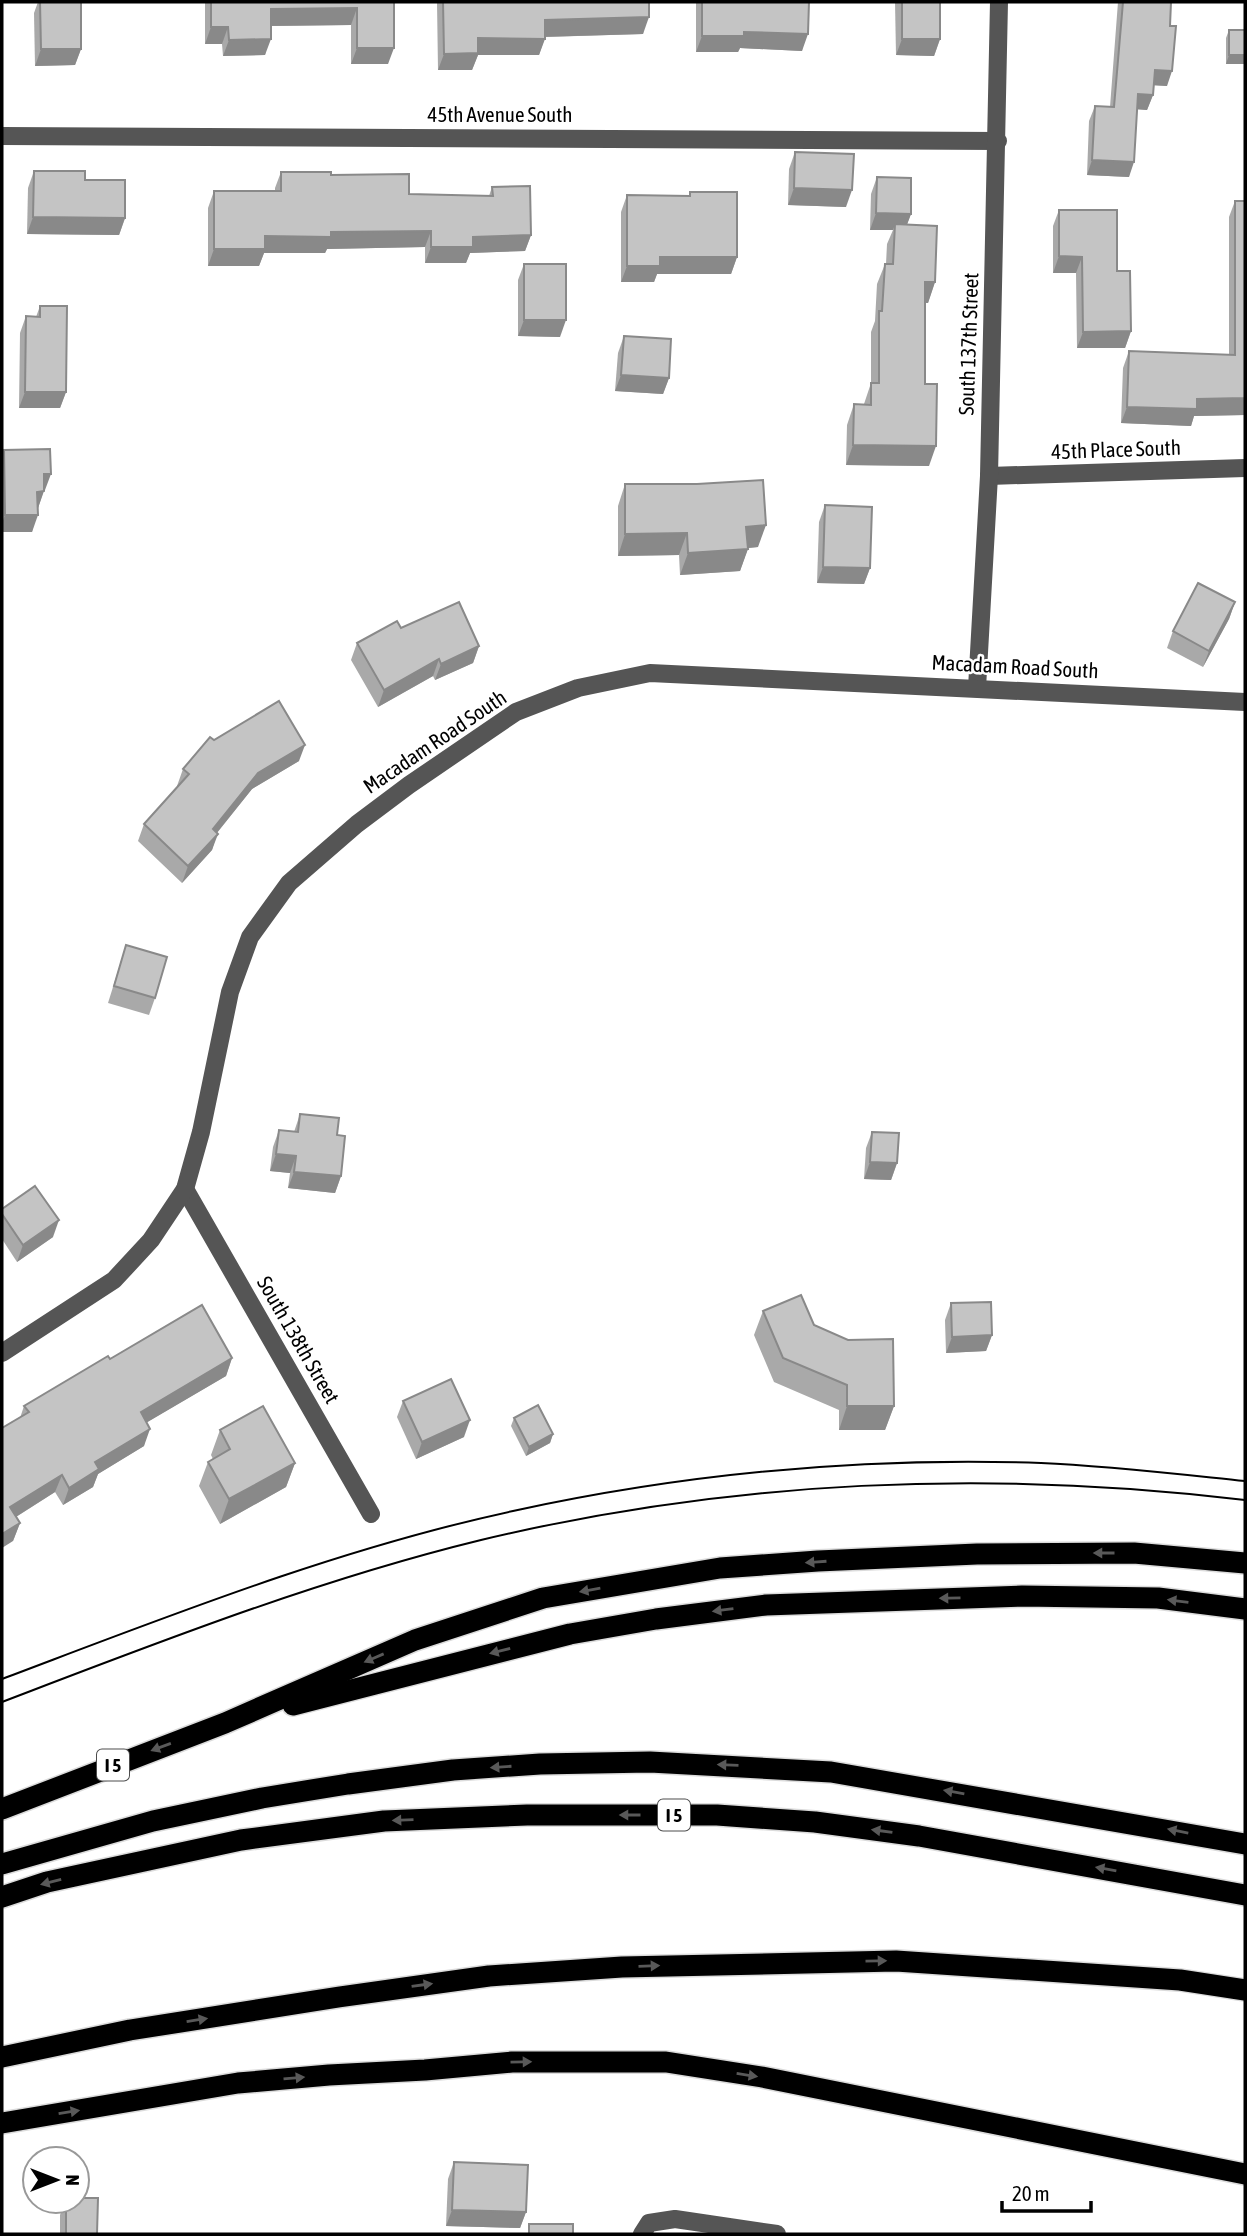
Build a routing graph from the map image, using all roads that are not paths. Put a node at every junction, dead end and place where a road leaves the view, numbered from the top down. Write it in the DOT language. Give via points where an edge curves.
graph roads {
  1 [pos="999,2"];
  2 [pos="2,135"];
  3 [pos="998,141"];
  4 [pos="1245,468"];
  5 [pos="989,477"];
  6 [pos="977,688"];
  7 [pos="1245,702"];
  8 [pos="185,1189"];
  9 [pos="2,1353"];
  10 [pos="371,1514"];
  11 [pos="1245,1563"];
  12 [pos="1245,1609"];
  13 [pos="225,1723"];
  14 [pos="2,1809"];
  15 [pos="1245,1844"];
  16 [pos="2,1864"];
  17 [pos="1245,1895"];
  18 [pos="2,1896"];
  19 [pos="1245,1990"];
  20 [pos="2,2057"];
  21 [pos="2,2123"];
  22 [pos="1245,2174"];
  23 [pos="645,2229"];
  24 [pos="777,2234"];
  1 -- 3 [label="street, South 137th Street"];
  2 -- 3 [label="street, 45th Avenue South"];
  3 -- 5 [label="street, South 137th Street"];
  4 -- 5 [label="street, 45th Place South"];
  5 -- 6 [label="street, South 137th Street"];
  6 -- 7 [label="street, Macadam Road South"];
  6 -- 8 [label="street, Macadam Road South" via="650,673 578,688 516,712 357,824 289,883 250,937 230,992"];
  8 -- 9 [label="street, Macadam Road South" via="151,1240 114,1280"];
  8 -- 10 [label="street, South 138th Street"];
  11 -- 13 [label="highway, one-way" via="1134,1553 977,1554 720,1568 543,1598 415,1640"];
  12 -- 13 [label="highway, I 5, one-way" via="1158,1598 1022,1596 766,1605 570,1634"];
  13 -- 14 [label="highway, I 5, one-way"];
  15 -- 16 [label="highway, one-way" via="831,1772 636,1762 453,1770 348,1784 153,1821"];
  17 -- 18 [label="highway, I 5, one-way" via="919,1836 815,1822 717,1815 527,1815 384,1821 242,1840"];
  20 -- 19 [label="highway, one-way" via="130,2030 339,1997 489,1976 621,1967 896,1961 1180,1980"];
  21 -- 22 [label="highway, one-way" via="238,2083 512,2062 666,2062 762,2077"];
  23 -- 24 [label="street" via="675,2219"];
}
